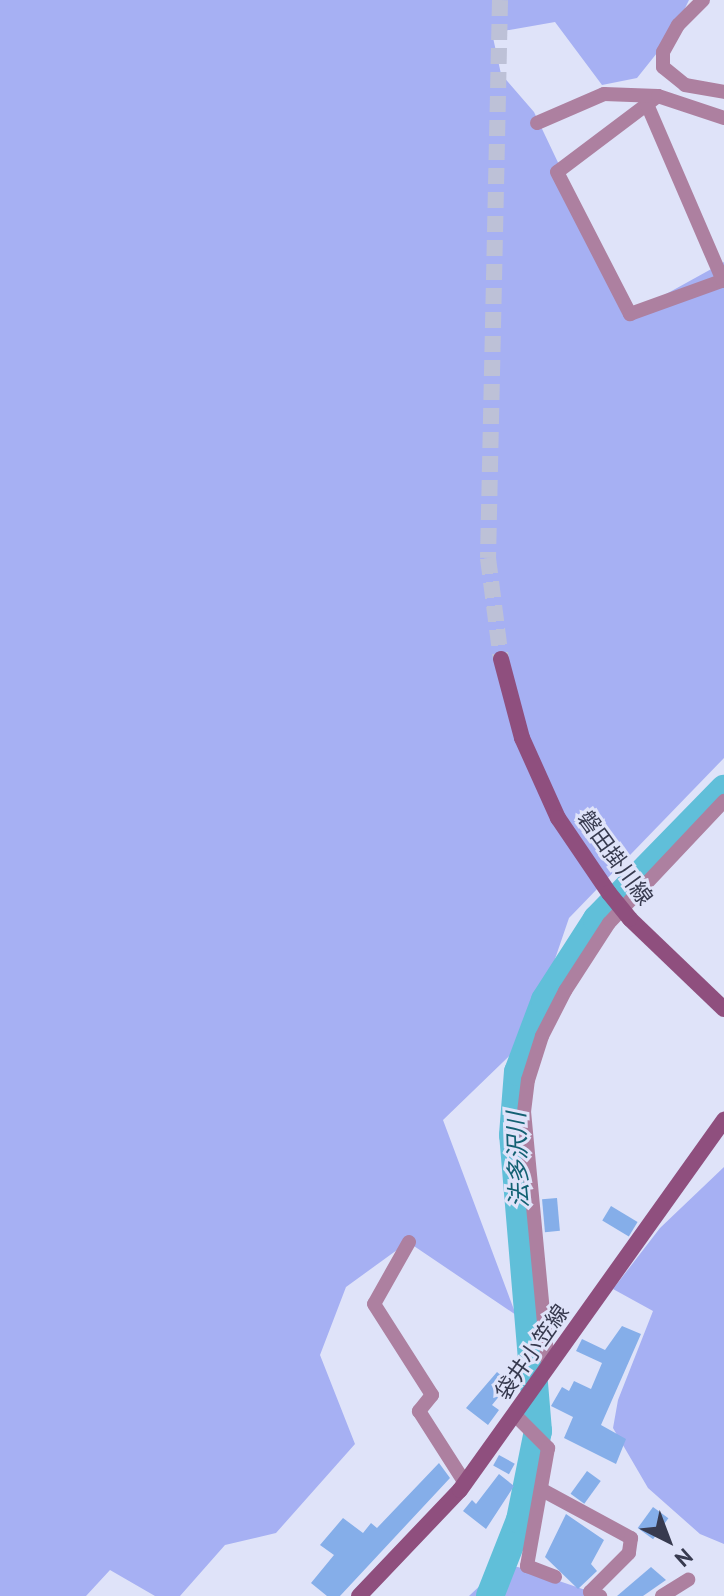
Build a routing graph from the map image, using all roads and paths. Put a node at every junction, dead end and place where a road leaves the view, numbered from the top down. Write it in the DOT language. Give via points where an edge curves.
graph roads {
  1 [pos="703,0"];
  2 [pos="724,92"];
  3 [pos="652,99"];
  4 [pos="723,120"];
  5 [pos="537,123"];
  6 [pos="723,280"];
  7 [pos="501,659"];
  8 [pos="724,801"];
  9 [pos="724,1009"];
  10 [pos="724,1120"];
  11 [pos="409,1242"];
  12 [pos="548,1365"];
  13 [pos="515,1415"];
  14 [pos="465,1483"];
  15 [pos="544,1491"];
  16 [pos="555,1577"];
  17 [pos="688,1580"];
  18 [pos="359,1596"];
  19 [pos="600,1596"];
  20 [pos="662,1596"];
  1 -- 2 [label="street" via="678,25 663,52 663,67 685,85"];
  3 -- 4 [label="street"];
  3 -- 5 [label="street" via="604,94"];
  3 -- 6 [label="street"];
  3 -- 6 [label="street" via="557,172 630,314"];
  7 -- 9 [label="main road, 磐田掛川線, bridge" via="522,738 558,818 630,919"];
  8 -- 12 [label="street" via="609,923 565,991 528,1080 524,1112"];
  10 -- 12 [label="main road, 袋井小笠線"];
  11 -- 14 [label="street" via="374,1304 432,1395 419,1411"];
  12 -- 13 [label="main road, 袋井小笠線"];
  13 -- 14 [label="main road, 袋井小笠線"];
  13 -- 15 [label="street" via="548,1448"];
  14 -- 18 [label="main road, 袋井小笠線"];
  15 -- 16 [label="street" via="527,1566"];
  15 -- 19 [label="street" via="631,1538 629,1553 590,1592"];
  17 -- 20 [label="street"];
}
